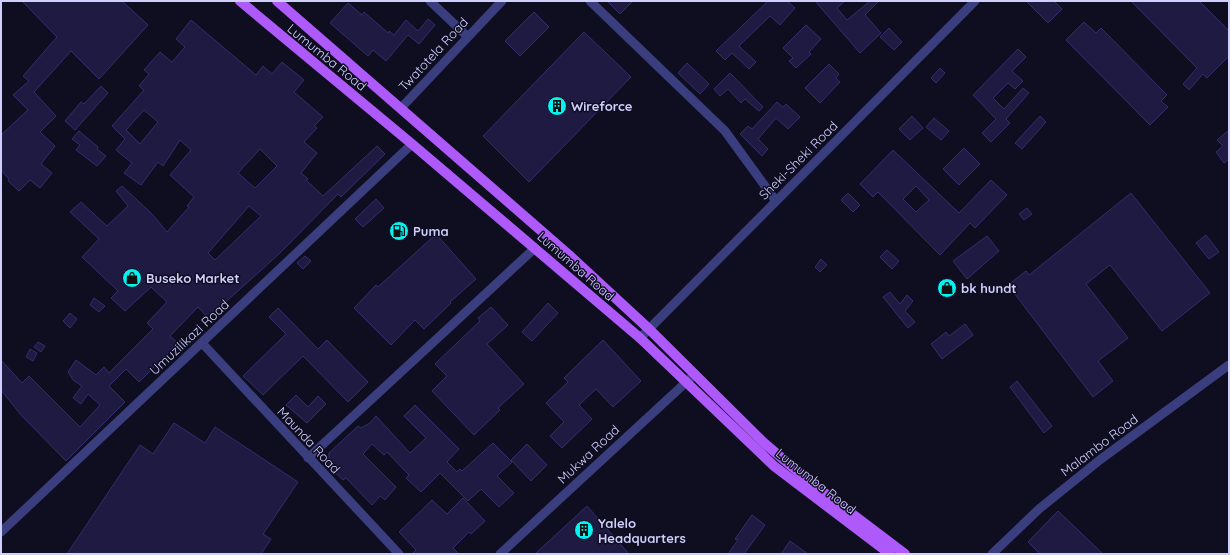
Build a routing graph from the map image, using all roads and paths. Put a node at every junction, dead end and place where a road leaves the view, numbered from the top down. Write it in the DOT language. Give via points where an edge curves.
graph roads {
  1 [pos="240,1"];
  2 [pos="277,1"];
  3 [pos="430,1"];
  4 [pos="502,1"];
  5 [pos="590,1"];
  6 [pos="975,1"];
  7 [pos="467,36"];
  8 [pos="400,108"];
  9 [pos="412,144"];
  10 [pos="776,201"];
  11 [pos="535,248"];
  12 [pos="649,329"];
  13 [pos="640,338"];
  14 [pos="202,343"];
  15 [pos="1229,365"];
  16 [pos="695,374"];
  17 [pos="687,381"];
  18 [pos="308,458"];
  19 [pos="1,532"];
  20 [pos="399,554"];
  21 [pos="500,554"];
  22 [pos="890,554"];
  23 [pos="905,554"];
  24 [pos="992,554"];
  1 -- 9 [label="main road, Lumumba Road"];
  2 -- 8 [label="main road, Lumumba Road"];
  3 -- 7 [label="street"];
  4 -- 7 [label="street, Twatotela Road"];
  5 -- 10 [label="street" via="725,131"];
  6 -- 10 [label="street, Sheki-Sheki Road"];
  7 -- 8 [label="street, Twatotela Road"];
  8 -- 12 [label="main road, Lumumba Road" via="522,213"];
  9 -- 11 [label="main road, Lumumba Road"];
  9 -- 14 [label="street, Umuzilikazi Road"];
  10 -- 12 [label="street, Sheki-Sheki Road"];
  11 -- 13 [label="main road, Lumumba Road"];
  11 -- 18 [label="street"];
  12 -- 13 [label="street, Sheki-Sheki Road"];
  12 -- 16 [label="main road, Lumumba Road"];
  13 -- 17 [label="main road, Lumumba Road"];
  14 -- 18 [label="street, Maunda Road"];
  14 -- 19 [label="street, Umuzilikazi Road"];
  15 -- 24 [label="street, Malambo Road" via="1028,518"];
  16 -- 17 [label="street, Mukwa Road"];
  16 -- 23 [label="main road, Lumumba Road" via="781,459"];
  17 -- 21 [label="street, Mukwa Road"];
  17 -- 22 [label="main road, Lumumba Road" via="774,466"];
  18 -- 20 [label="street, Maunda Road"];
}
